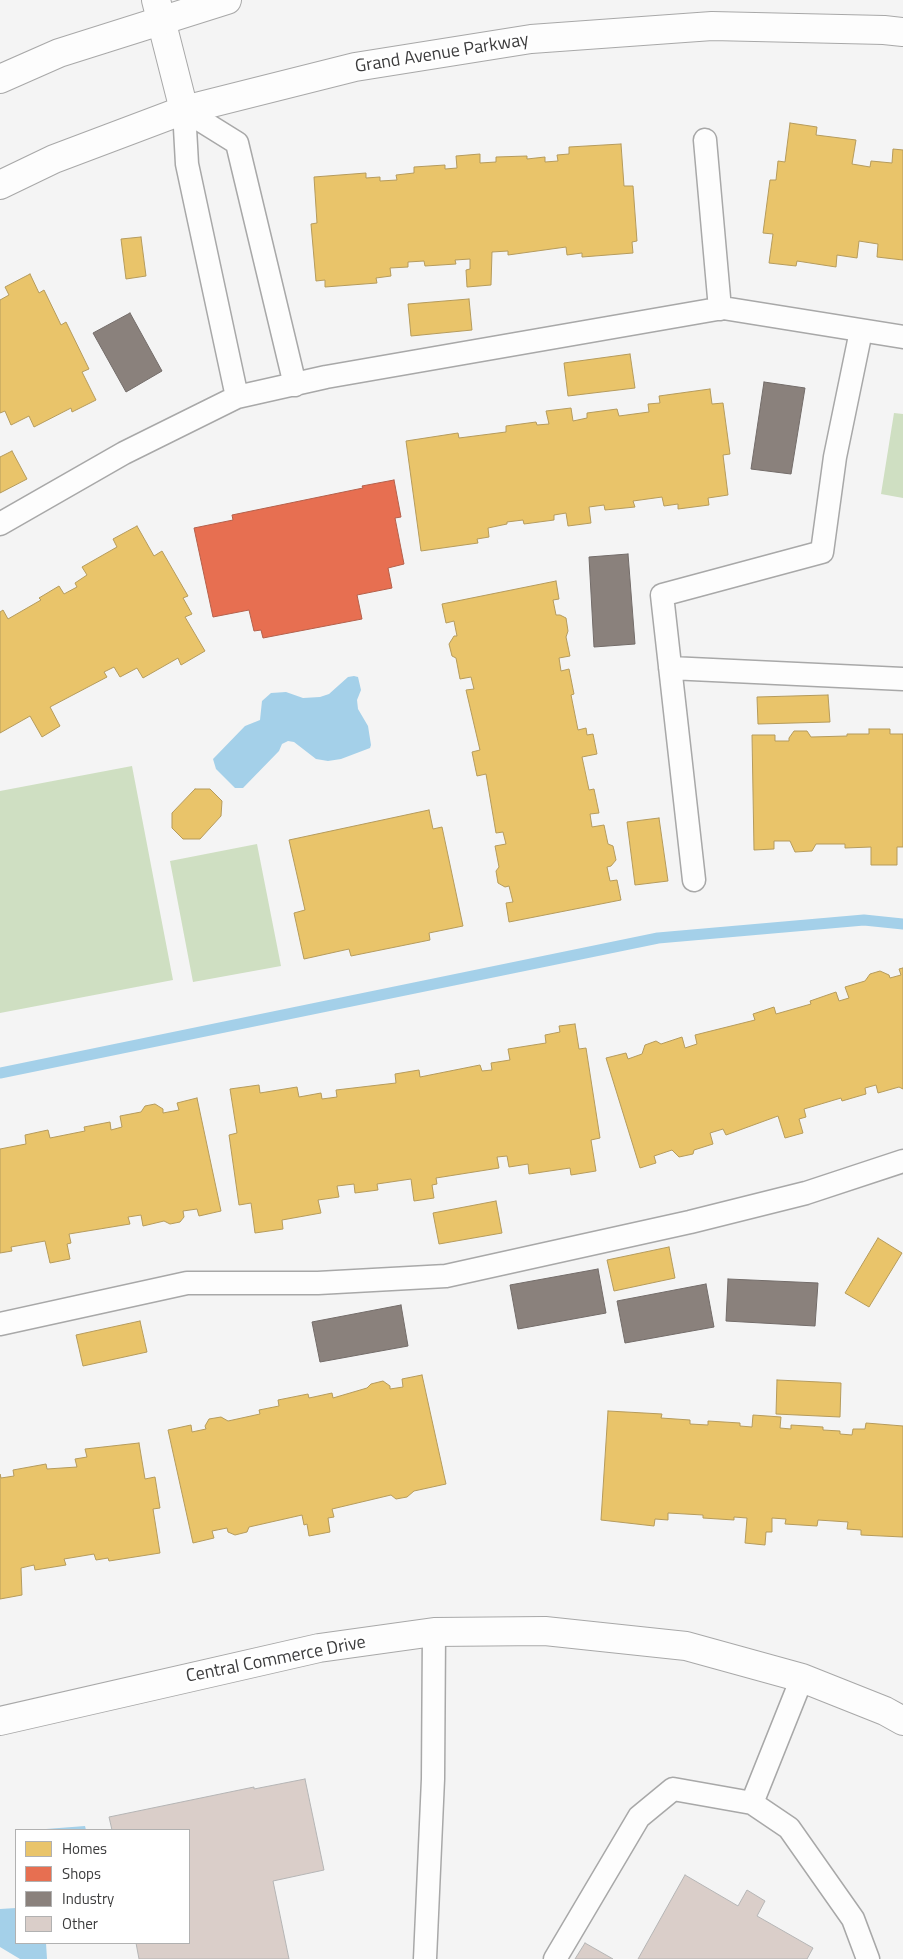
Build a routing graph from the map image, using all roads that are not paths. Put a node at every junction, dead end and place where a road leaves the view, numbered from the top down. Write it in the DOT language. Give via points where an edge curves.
graph roads {
  1 [pos="227,0"];
  2 [pos="159,10"];
  3 [pos="903,32"];
  4 [pos="0,79"];
  5 [pos="184,110"];
  6 [pos="705,140"];
  7 [pos="0,184"];
  8 [pos="720,309"];
  9 [pos="861,331"];
  10 [pos="903,338"];
  11 [pos="295,385"];
  12 [pos="237,397"];
  13 [pos="0,524"];
  14 [pos="670,668"];
  15 [pos="903,679"];
  16 [pos="694,880"];
  17 [pos="903,1161"];
  18 [pos="0,1324"];
  19 [pos="434,1632"];
  20 [pos="802,1678"];
  21 [pos="0,1721"];
  22 [pos="903,1721"];
  23 [pos="752,1803"];
  24 [pos="425,1959"];
  25 [pos="555,1959"];
  26 [pos="868,1959"];
  1 -- 2 [label="main road"];
  2 -- 4 [label="main road"];
  2 -- 5 [label="main road"];
  3 -- 5 [label="main road, Grand Avenue Parkway" via="712,26 531,39 355,67"];
  5 -- 7 [label="main road, Grand Avenue Parkway" via="54,159"];
  5 -- 11 [label="lane" via="237,143"];
  5 -- 12 [label="lane" via="187,164"];
  6 -- 8 [label="lane"];
  8 -- 9 [label="lane"];
  8 -- 11 [label="lane"];
  9 -- 10 [label="lane"];
  9 -- 14 [label="lane" via="835,457 822,552 662,595"];
  11 -- 12 [label="lane"];
  12 -- 13 [label="lane" via="124,453"];
  14 -- 15 [label="lane"];
  14 -- 16 [label="lane"];
  17 -- 18 [label="lane" via="806,1193 446,1276 318,1283 187,1283"];
  19 -- 20 [label="main road, Central Commerce Drive" via="545,1631 686,1646"];
  19 -- 21 [label="main road, Central Commerce Drive" via="319,1648"];
  19 -- 24 [label="lane" via="433,1779"];
  20 -- 22 [label="main road, Central Commerce Drive"];
  20 -- 23 [label="lane"];
  23 -- 25 [label="lane" via="673,1789 638,1817"];
  23 -- 26 [label="lane" via="789,1828 853,1919"];
}
